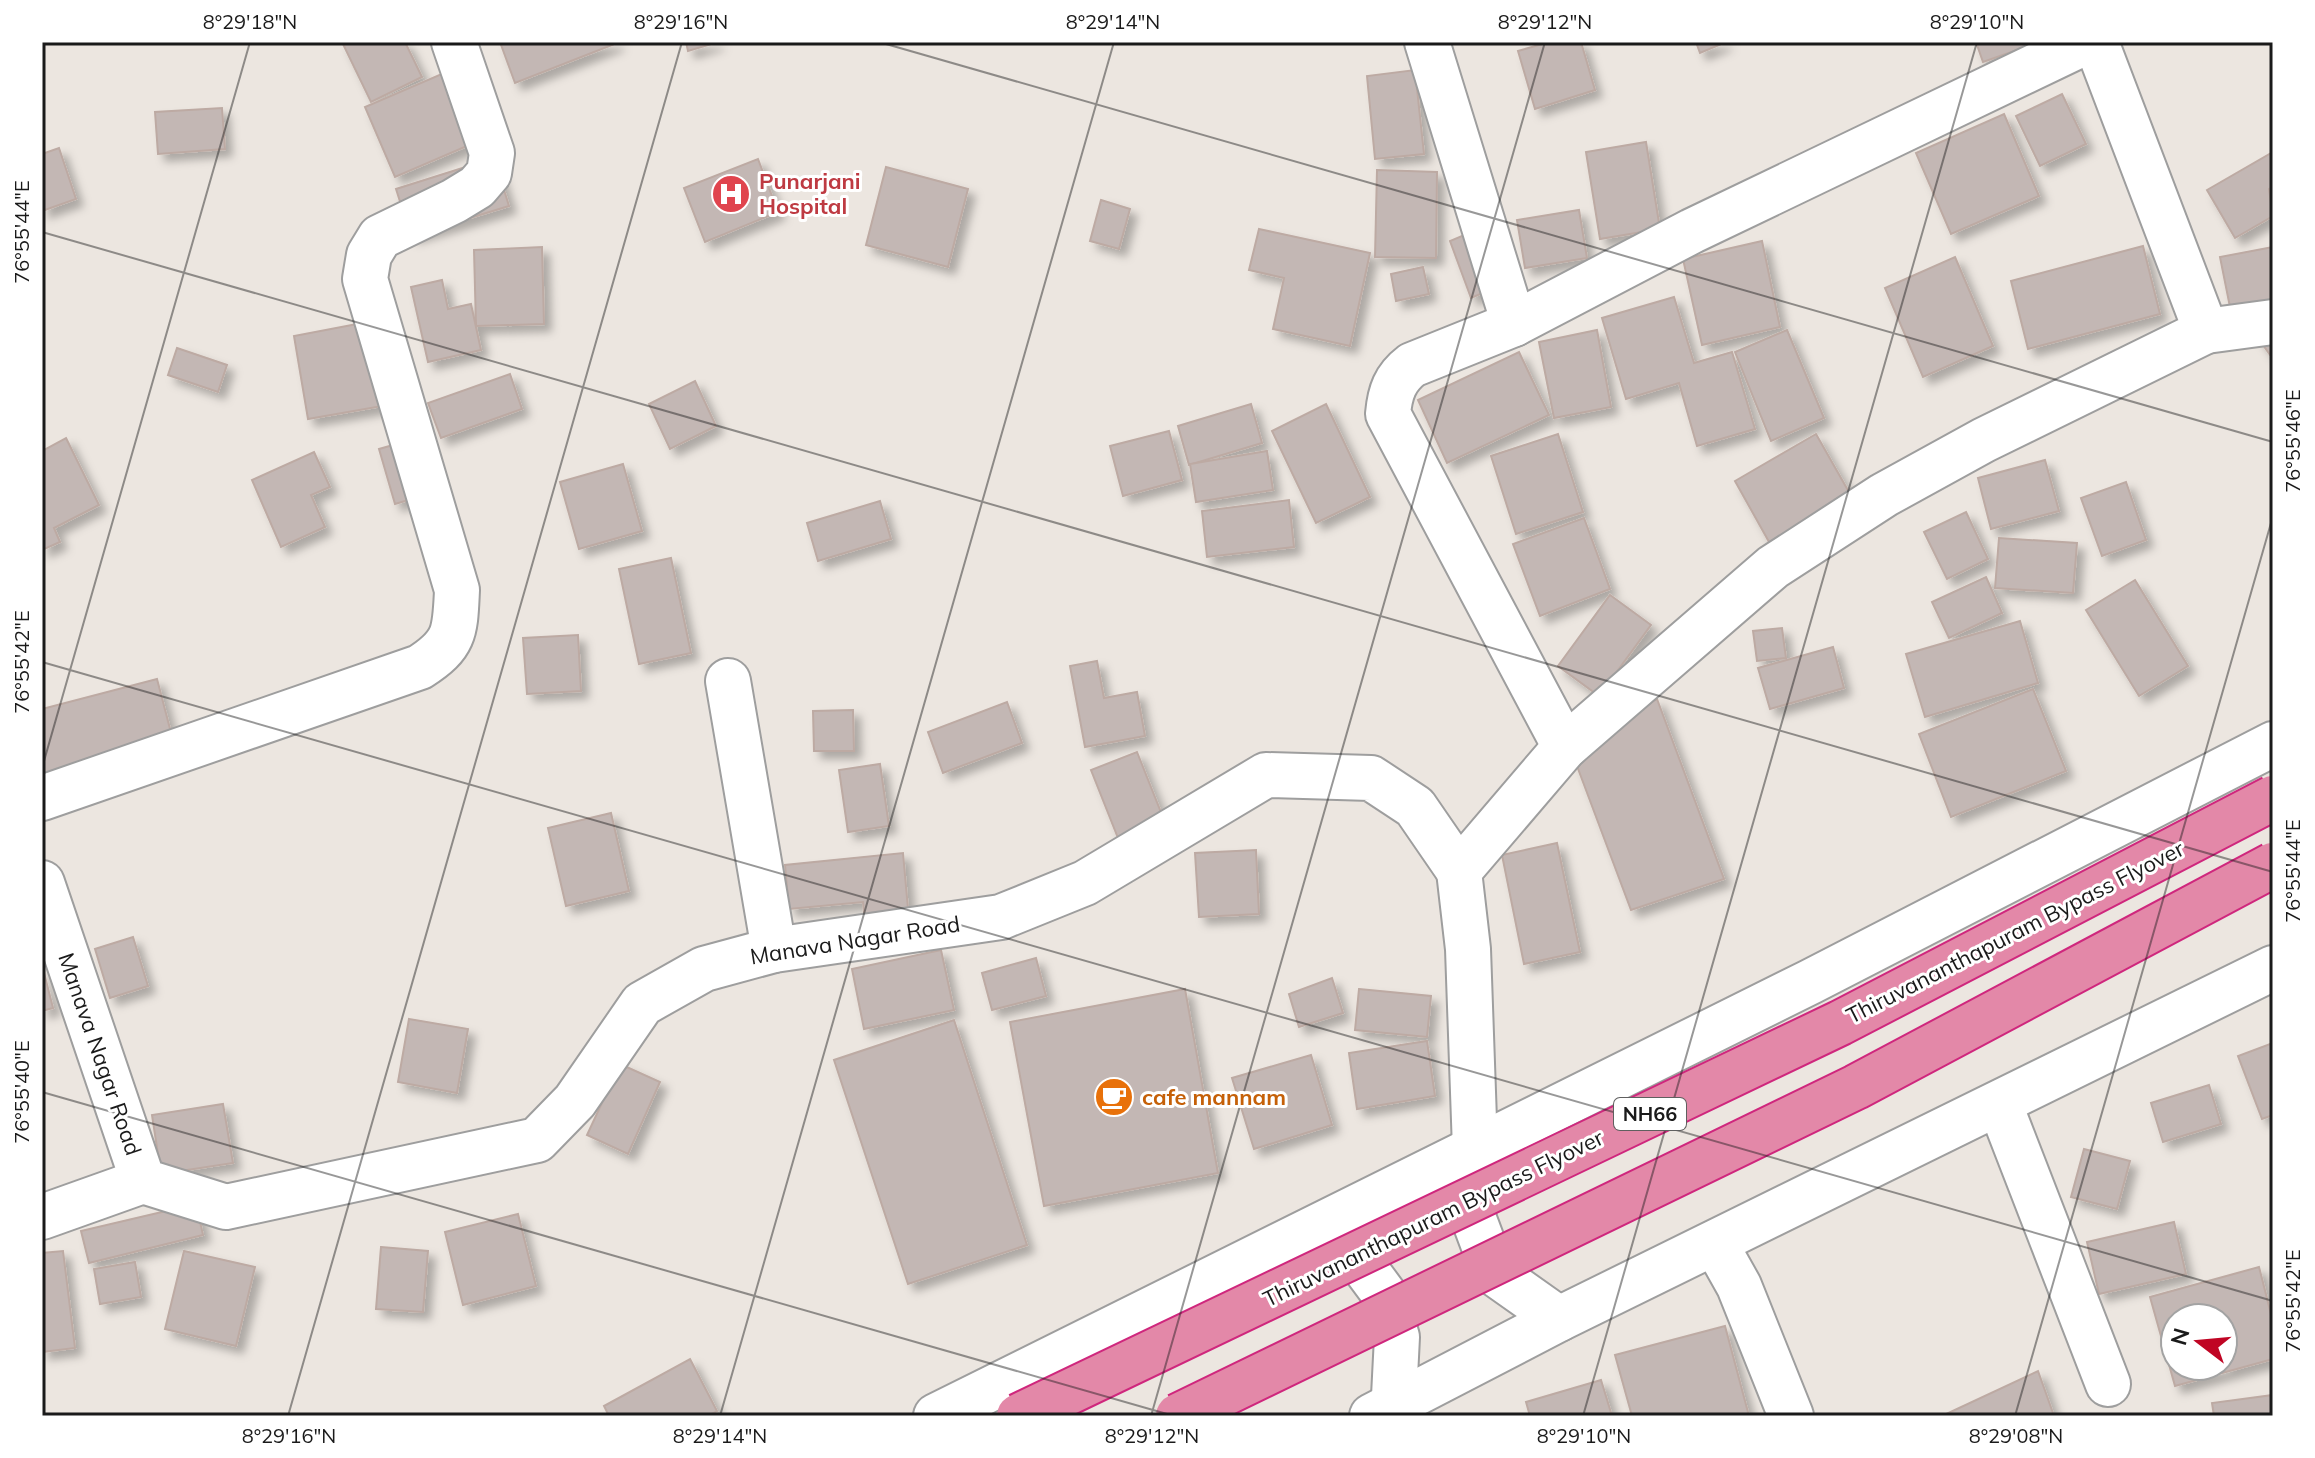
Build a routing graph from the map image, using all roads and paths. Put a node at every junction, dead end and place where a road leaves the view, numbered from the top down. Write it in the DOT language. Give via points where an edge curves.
graph roads {
  1 [pos="454,42"];
  2 [pos="1427,42"];
  3 [pos="2086,42"];
  4 [pos="2096,42"];
  5 [pos="2273,322"];
  6 [pos="1514,324"];
  7 [pos="2206,331"];
  8 [pos="728,681"];
  9 [pos="2273,744"];
  10 [pos="1565,747"];
  11 [pos="42,798"];
  12 [pos="2273,798"];
  13 [pos="2273,865"];
  14 [pos="1459,871"];
  15 [pos="42,883"];
  16 [pos="774,950"];
  17 [pos="2273,968"];
  18 [pos="2000,1105"];
  19 [pos="1475,1149"];
  20 [pos="143,1181"];
  21 [pos="42,1217"];
  22 [pos="1288,1242"];
  23 [pos="1716,1245"];
  24 [pos="1559,1319"];
  25 [pos="2108,1384"];
  26 [pos="1386,1413"];
  27 [pos="936,1416"];
  28 [pos="1019,1416"];
  29 [pos="1178,1416"];
  30 [pos="1791,1416"];
  1 -- 11 [label="street" via="492,153 489,173 454,201 380,237 369,255 365,279 457,590 455,626 445,651 420,667"];
  2 -- 6 [label="street"];
  3 -- 6 [label="street" via="1692,231"];
  4 -- 7 [label="street"];
  5 -- 7 [label="street"];
  6 -- 10 [label="street" via="1399,374 1388,414"];
  7 -- 10 [label="street" via="1984,440 1884,495 1773,567"];
  8 -- 16 [label="street"];
  9 -- 19 [label="street"];
  10 -- 14 [label="street"];
  12 -- 28 [label="highway, Thiruvananthapuram Bypass Flyover / NH66, bridge" via="1840,1023"];
  13 -- 29 [label="highway, bridge" via="1856,1087"];
  14 -- 16 [label="street, Manava Nagar Road" via="1415,807 1371,778 1266,775 1085,883 1001,917"];
  14 -- 19 [label="street" via="1468,949"];
  15 -- 20 [label="street, Manava Nagar Road"];
  16 -- 20 [label="street, Manava Nagar Road" via="704,969 642,1004 575,1101 537,1140 226,1207"];
  17 -- 18 [label="street"];
  18 -- 23 [label="street"];
  18 -- 25 [label="street"];
  19 -- 22 [label="street"];
  19 -- 24 [label="street" via="1463,1190 1494,1273"];
  20 -- 21 [label="street"];
  22 -- 26 [label="street" via="1361,1263 1384,1294 1397,1337"];
  22 -- 27 [label="street"];
  23 -- 24 [label="street"];
  23 -- 30 [label="street" via="1739,1286"];
  24 -- 26 [label="street"];
}
